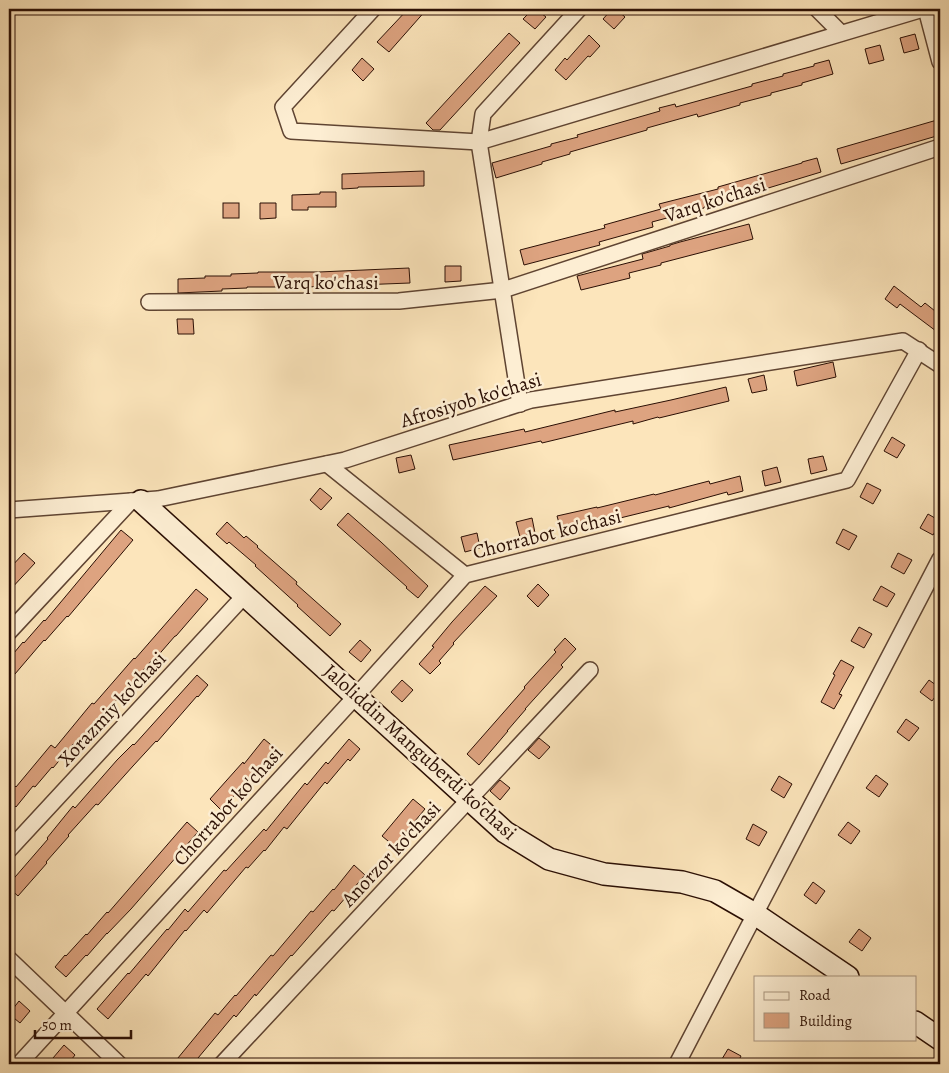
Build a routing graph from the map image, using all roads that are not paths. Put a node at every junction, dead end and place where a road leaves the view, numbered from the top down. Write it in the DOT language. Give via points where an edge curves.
graph roads {
  1 [pos="373,9"];
  2 [pos="579,9"];
  3 [pos="817,9"];
  4 [pos="924,9"];
  5 [pos="841,33"];
  6 [pos="940,62"];
  7 [pos="479,142"];
  8 [pos="940,147"];
  9 [pos="503,290"];
  10 [pos="149,302"];
  11 [pos="918,350"];
  12 [pos="940,365"];
  13 [pos="520,404"];
  14 [pos="327,464"];
  15 [pos="136,501"];
  16 [pos="9,510"];
  17 [pos="940,559"];
  18 [pos="465,574"];
  19 [pos="245,595"];
  20 [pos="9,632"];
  21 [pos="590,670"];
  22 [pos="356,696"];
  23 [pos="469,799"];
  24 [pos="9,850"];
  25 [pos="755,914"];
  26 [pos="9,959"];
  27 [pos="847,976"];
  28 [pos="66,1013"];
  29 [pos="916,1023"];
  30 [pos="940,1039"];
  31 [pos="19,1064"];
  32 [pos="119,1064"];
  33 [pos="222,1064"];
  34 [pos="677,1064"];
  1 -- 7 [label="street" via="283,107 290,131"];
  2 -- 7 [label="street" via="483,114"];
  3 -- 5 [label="street"];
  4 -- 5 [label="street"];
  4 -- 6 [label="street"];
  5 -- 7 [label="street"];
  7 -- 9 [label="street"];
  8 -- 9 [label="street, Varq ko'chasi"];
  9 -- 10 [label="street, Varq ko'chasi" via="399,301"];
  9 -- 13 [label="street"];
  11 -- 12 [label="street, Afrosiyob ko'chasi"];
  11 -- 13 [label="street, Afrosiyob ko'chasi" via="904,341 541,398"];
  11 -- 18 [label="street, Chorrabot ko'chasi" via="847,480"];
  13 -- 14 [label="street, Afrosiyob ko'chasi"];
  14 -- 15 [label="street, Afrosiyob ko'chasi"];
  14 -- 18 [label="street"];
  15 -- 16 [label="street, Afrosiyob ko'chasi"];
  15 -- 19 [label="street, Jaloliddin Manguberdi ko'chasi"];
  15 -- 20 [label="street"];
  17 -- 25 [label="street"];
  18 -- 22 [label="street, Chorrabot ko'chasi"];
  19 -- 22 [label="street, Jaloliddin Manguberdi ko'chasi"];
  19 -- 24 [label="street, Xorazmiy ko'chasi"];
  21 -- 23 [label="street, Anorzor ko'chasi"];
  22 -- 23 [label="street, Jaloliddin Manguberdi ko'chasi"];
  22 -- 28 [label="street, Chorrabot ko'chasi"];
  23 -- 25 [label="street, Jaloliddin Manguberdi ko'chasi" via="505,832 549,859 604,874 682,882 715,891"];
  23 -- 33 [label="street, Anorzor ko'chasi"];
  25 -- 27 [label="street, Jaloliddin Manguberdi ko'chasi"];
  25 -- 34 [label="street"];
  26 -- 28 [label="street"];
  28 -- 31 [label="street, Chorrabot ko'chasi"];
  28 -- 32 [label="street"];
  29 -- 30 [label="street"];
}
